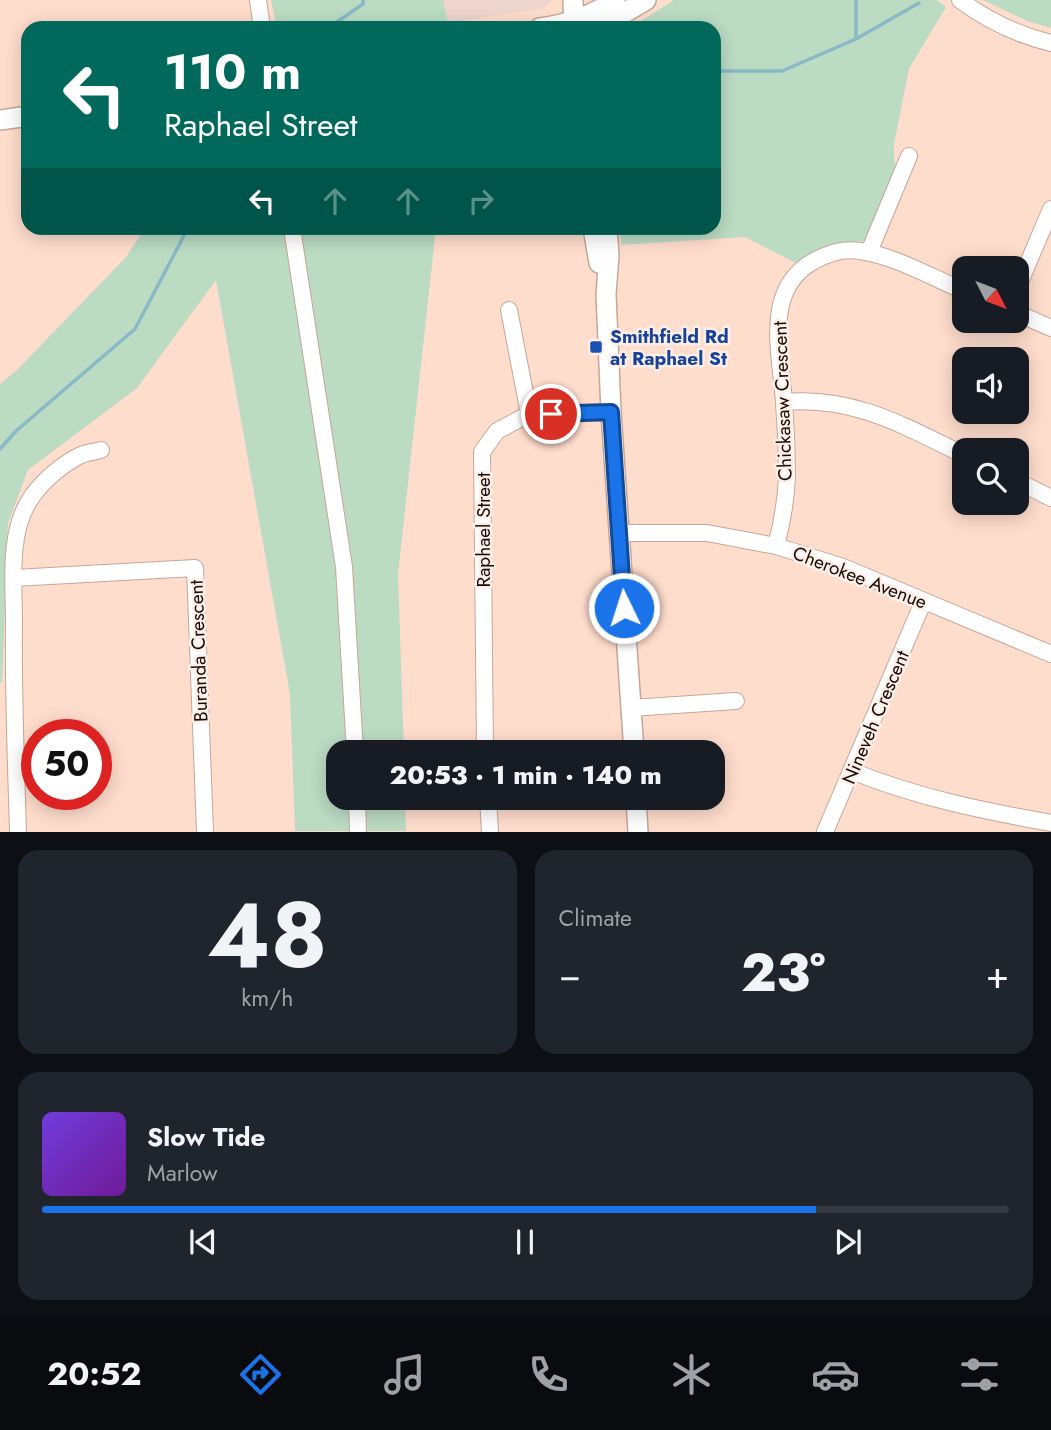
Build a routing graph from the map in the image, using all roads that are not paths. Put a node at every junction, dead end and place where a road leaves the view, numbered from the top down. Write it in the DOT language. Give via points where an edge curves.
graph roads {
  1 [pos="258,0"];
  2 [pos="573,0"];
  3 [pos="615,0"];
  4 [pos="646,0"];
  5 [pos="960,0"];
  6 [pos="595,18"];
  7 [pos="261,21"];
  8 [pos="574,21"];
  9 [pos="1051,43"];
  10 [pos="21,117"];
  11 [pos="0,120"];
  12 [pos="909,156"];
  13 [pos="1051,209"];
  14 [pos="293,235"];
  15 [pos="594,235"];
  16 [pos="608,235"];
  17 [pos="869,252"];
  18 [pos="1029,261"];
  19 [pos="952,286"];
  20 [pos="606,294"];
  21 [pos="509,310"];
  22 [pos="1029,318"];
  23 [pos="1051,328"];
  24 [pos="784,402"];
  25 [pos="611,412"];
  26 [pos="529,414"];
  27 [pos="952,449"];
  28 [pos="102,450"];
  29 [pos="1029,487"];
  30 [pos="1051,498"];
  31 [pos="620,533"];
  32 [pos="776,546"];
  33 [pos="14,578"];
  34 [pos="923,602"];
  35 [pos="1051,654"];
  36 [pos="7,697"];
  37 [pos="736,701"];
  38 [pos="631,708"];
  39 [pos="354,740"];
  40 [pos="485,740"];
  41 [pos="633,740"];
  42 [pos="852,771"];
  43 [pos="357,810"];
  44 [pos="489,810"];
  45 [pos="637,810"];
  46 [pos="1051,823"];
  47 [pos="18,831"];
  48 [pos="205,831"];
  49 [pos="358,831"];
  50 [pos="490,831"];
  51 [pos="638,831"];
  52 [pos="825,831"];
  1 -- 7 [label="street"];
  2 -- 8 [label="main road"];
  3 -- 6 [label="main road"];
  4 -- 6 [label="main road"];
  5 -- 9 [label="street" via="984,17"];
  10 -- 11 [label="main road"];
  12 -- 17 [label="street"];
  13 -- 18 [label="street"];
  14 -- 39 [label="street" via="344,567"];
  15 -- 20 [label="main road"];
  16 -- 20 [label="main road"];
  17 -- 19 [label="street, Chickasaw Crescent"];
  17 -- 24 [label="street, Chickasaw Crescent" via="826,254 803,267 790,282 778,314 777,332"];
  20 -- 25 [label="main road"];
  21 -- 26 [label="street"];
  22 -- 23 [label="street"];
  24 -- 27 [label="street" via="821,400 861,409"];
  24 -- 32 [label="street, Chickasaw Crescent" via="787,477"];
  25 -- 26 [label="street, Raphael Street"];
  25 -- 31 [label="main road"];
  26 -- 40 [label="street, Raphael Street" via="497,431 482,452"];
  28 -- 33 [label="street" via="81,455 58,471 28,502 16,542"];
  29 -- 30 [label="street"];
  31 -- 32 [label="street, Cherokee Avenue" via="685,531"];
  31 -- 38 [label="main road"];
  32 -- 34 [label="street, Cherokee Avenue" via="843,567"];
  33 -- 36 [label="street"];
  33 -- 48 [label="street, Buranda Crescent" via="195,568"];
  34 -- 35 [label="street, Cherokee Avenue"];
  34 -- 42 [label="street, Nineveh Crescent"];
  36 -- 47 [label="street"];
  37 -- 38 [label="street"];
  38 -- 41 [label="main road"];
  42 -- 46 [label="street" via="887,786"];
  42 -- 52 [label="street, Nineveh Crescent"];
  43 -- 49 [label="street"];
  44 -- 50 [label="street"];
  45 -- 51 [label="main road"];
}
